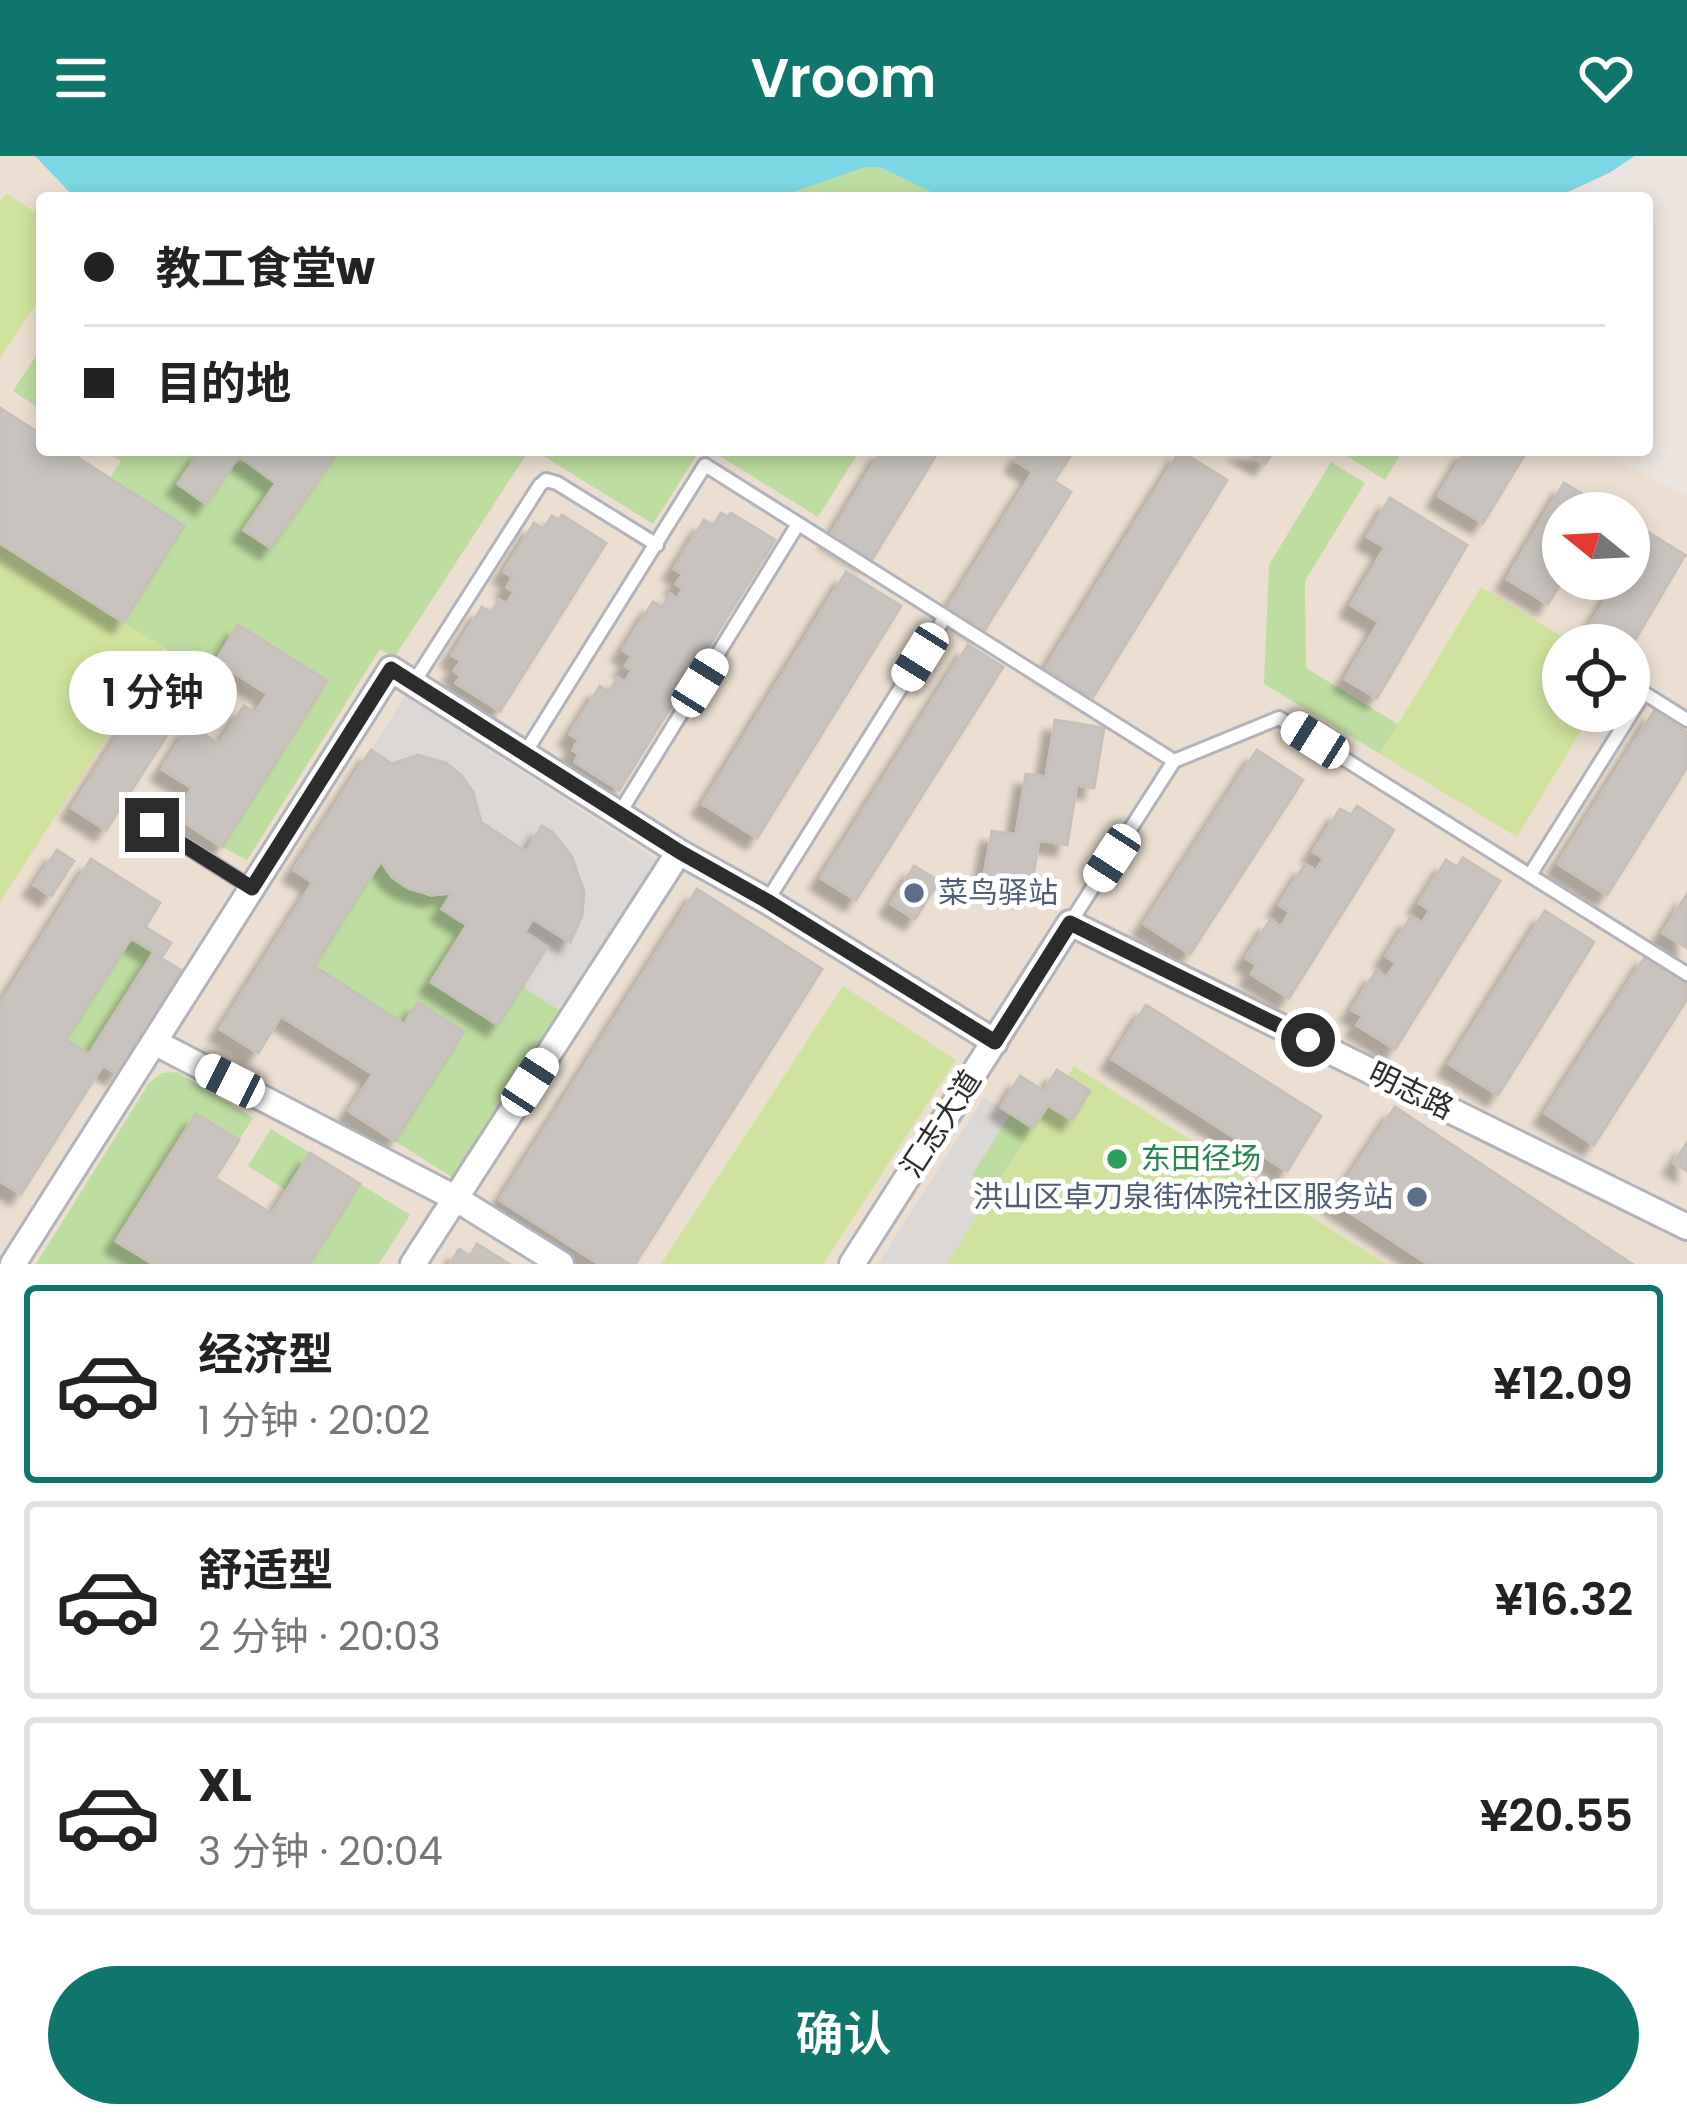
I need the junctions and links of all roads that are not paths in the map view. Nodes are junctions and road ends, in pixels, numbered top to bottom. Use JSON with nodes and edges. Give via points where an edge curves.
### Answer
{"nodes":[{"id":1,"x":798,"y":524,"type":"junction"},
{"id":2,"x":656,"y":545,"type":"junction"},
{"id":3,"x":945,"y":616,"type":"junction"},
{"id":4,"x":413,"y":683,"type":"junction"},
{"id":5,"x":1687,"y":720,"type":"edge"},
{"id":6,"x":524,"y":754,"type":"junction"},
{"id":7,"x":1174,"y":761,"type":"junction"},
{"id":8,"x":619,"y":814,"type":"junction"},
{"id":9,"x":152,"y":825,"type":"dead end"},
{"id":10,"x":680,"y":852,"type":"junction"},
{"id":11,"x":1530,"y":875,"type":"junction"},
{"id":12,"x":252,"y":888,"type":"junction"},
{"id":13,"x":767,"y":901,"type":"junction"},
{"id":14,"x":1070,"y":923,"type":"junction"},
{"id":15,"x":1687,"y":974,"type":"edge"},
{"id":16,"x":154,"y":1042,"type":"junction"},
{"id":17,"x":995,"y":1042,"type":"junction"},
{"id":18,"x":455,"y":1198,"type":"junction"},
{"id":19,"x":1687,"y":1226,"type":"edge"},
{"id":20,"x":14,"y":1264,"type":"edge"},
{"id":21,"x":413,"y":1264,"type":"edge"},
{"id":22,"x":561,"y":1264,"type":"edge"},
{"id":23,"x":851,"y":1264,"type":"edge"}],
"edges":[{"from":1,"to":2,"type":"lane","via":[[704,465]]},
{"from":1,"to":3,"type":"lane"},
{"from":1,"to":8,"type":"lane"},
{"from":2,"to":4,"type":"lane","via":[[546,481]]},
{"from":2,"to":6,"type":"lane"},
{"from":3,"to":7,"type":"lane"},
{"from":3,"to":13,"type":"lane"},
{"from":4,"to":6,"type":"street"},
{"from":4,"to":12,"type":"street","via":[[391,669]]},
{"from":5,"to":11,"type":"lane","via":[[1644,693]]},
{"from":6,"to":8,"type":"street"},
{"from":7,"to":11,"type":"lane","via":[[1279,718]]},
{"from":7,"to":14,"type":"lane"},
{"from":8,"to":10,"type":"street"},
{"from":9,"to":12,"type":"lane"},
{"from":10,"to":13,"type":"street"},
{"from":10,"to":18,"type":"street"},
{"from":11,"to":15,"type":"lane"},
{"from":12,"to":16,"type":"street"},
{"from":13,"to":17,"type":"street"},
{"from":14,"to":17,"type":"street","name":"汇志大道"},
{"from":14,"to":19,"type":"street","name":"明志路"},
{"from":16,"to":18,"type":"street"},
{"from":16,"to":20,"type":"street"},
{"from":17,"to":23,"type":"street","name":"汇志大道"},
{"from":18,"to":21,"type":"street"},
{"from":18,"to":22,"type":"street"}]}
